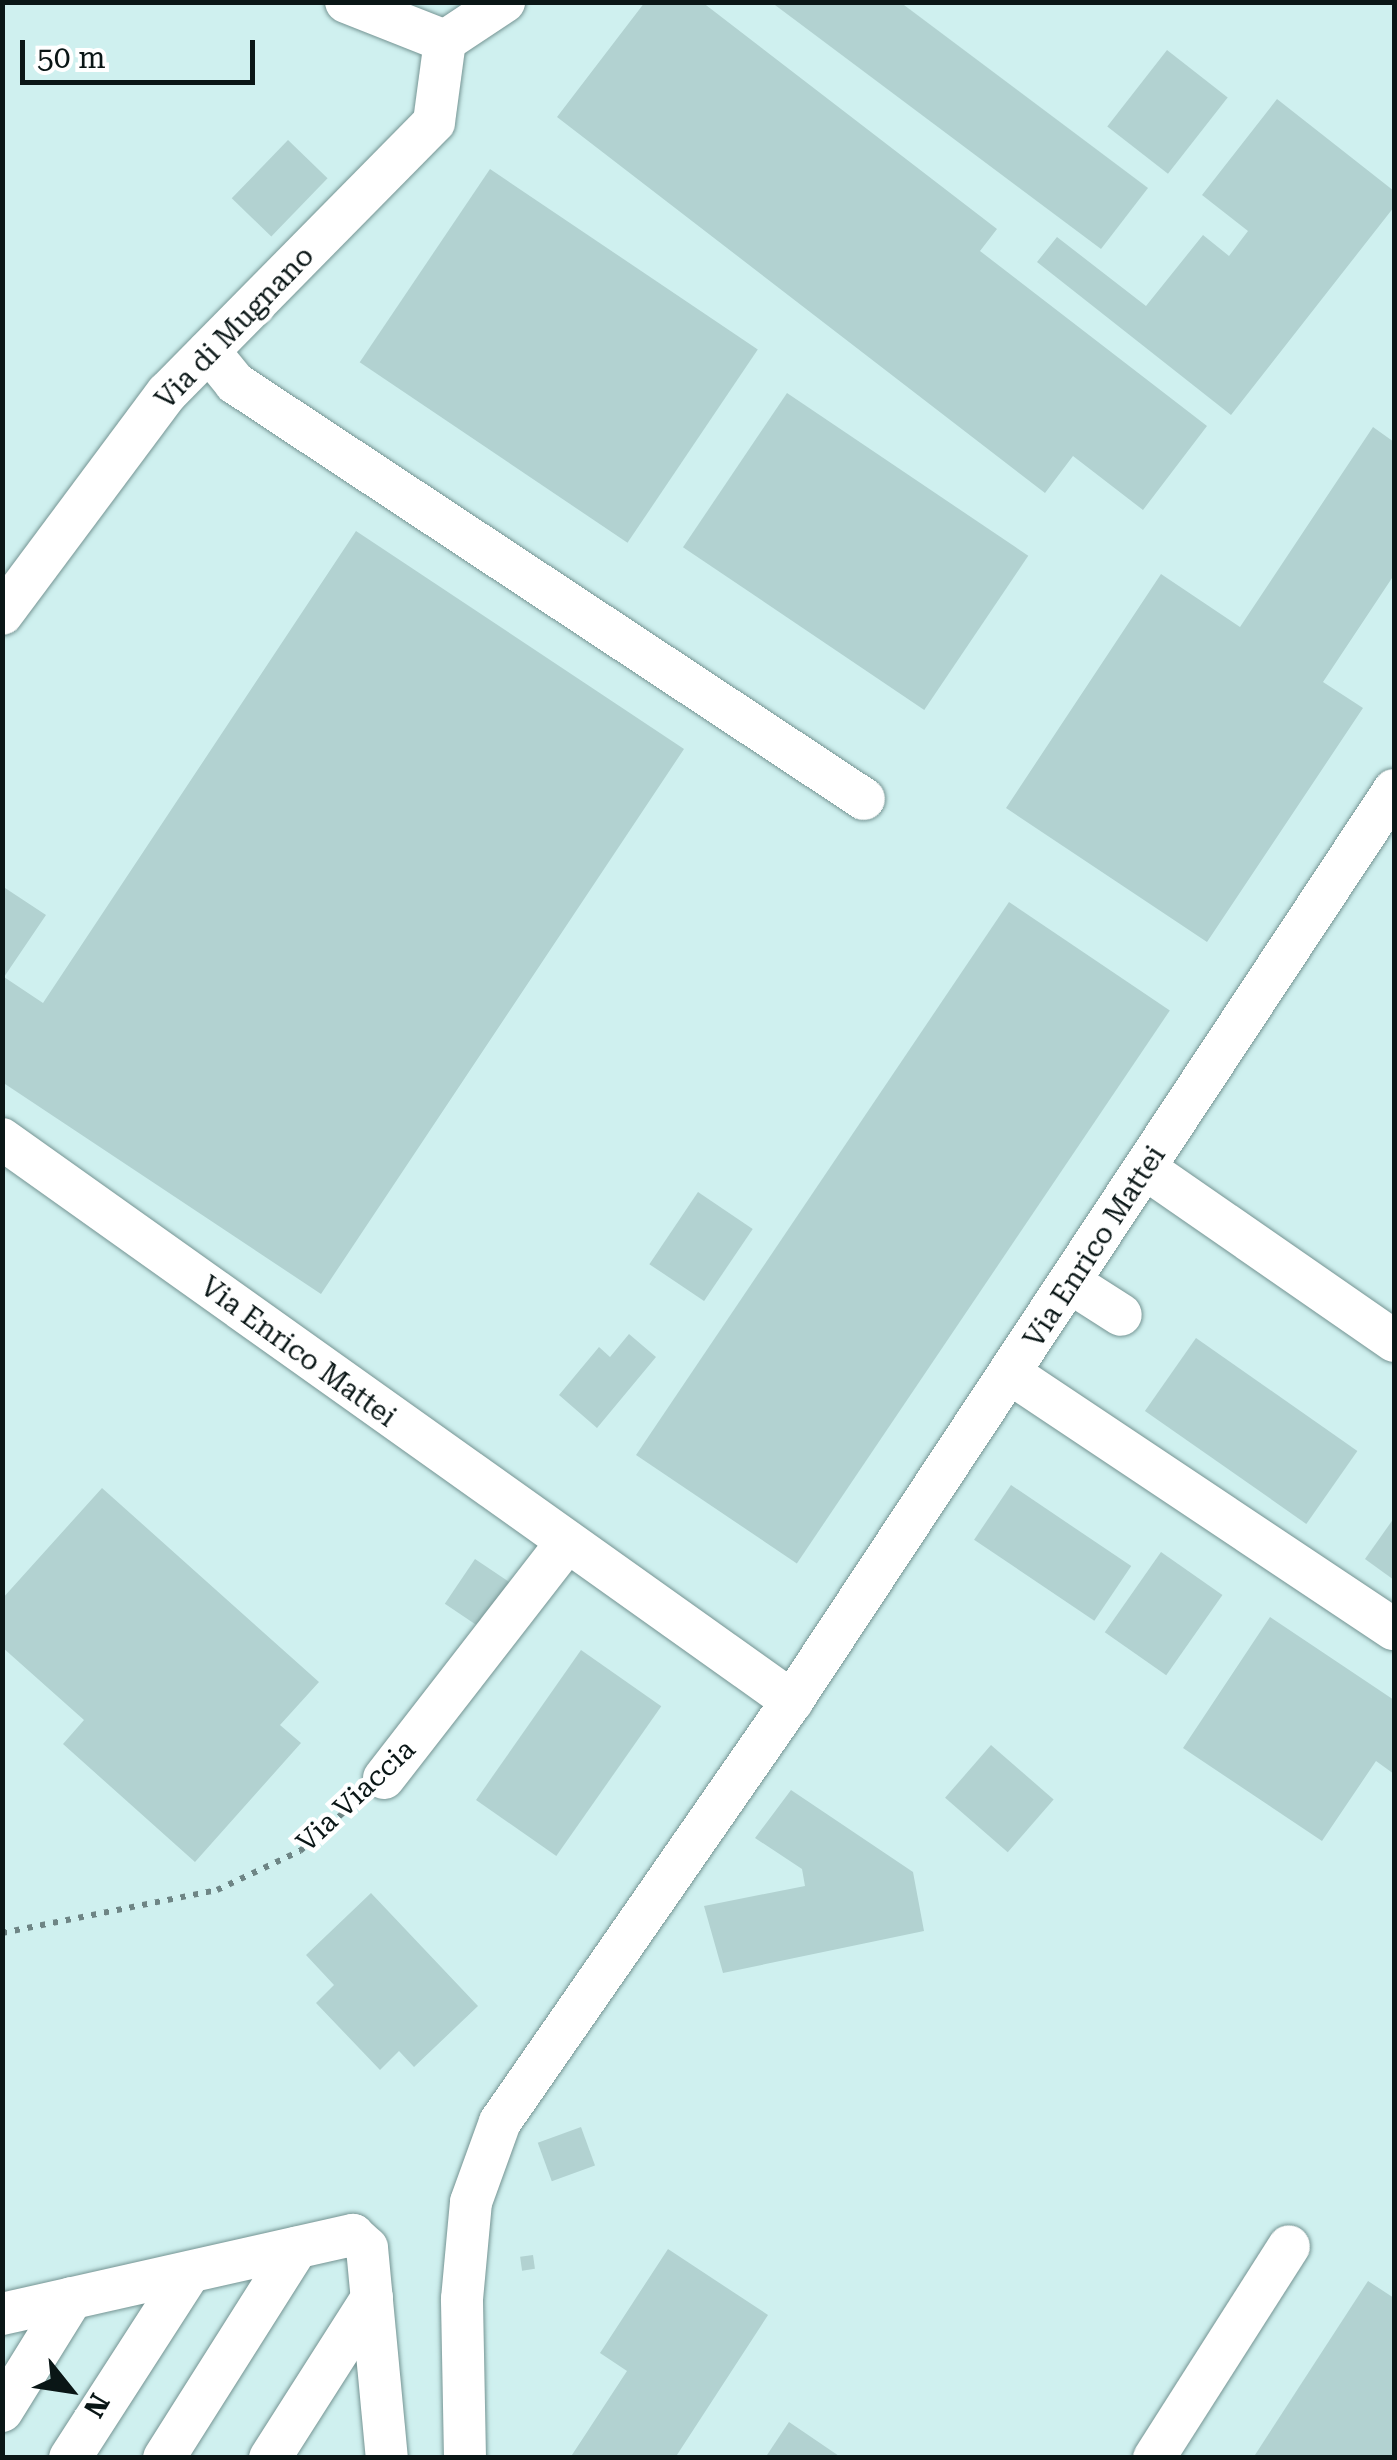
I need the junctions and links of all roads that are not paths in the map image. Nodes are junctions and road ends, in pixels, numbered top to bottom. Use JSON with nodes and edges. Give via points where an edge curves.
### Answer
{"nodes":[{"id":1,"x":346,"y":2,"type":"edge"},
{"id":2,"x":504,"y":2,"type":"edge"},
{"id":3,"x":445,"y":41,"type":"junction"},
{"id":4,"x":209,"y":352,"type":"junction"},
{"id":5,"x":2,"y":614,"type":"edge"},
{"id":6,"x":1394,"y":790,"type":"edge"},
{"id":7,"x":864,"y":798,"type":"dead end"},
{"id":8,"x":2,"y":1139,"type":"edge"},
{"id":9,"x":1146,"y":1169,"type":"junction"},
{"id":10,"x":1071,"y":1283,"type":"junction"},
{"id":11,"x":1121,"y":1316,"type":"dead end"},
{"id":12,"x":1394,"y":1341,"type":"edge"},
{"id":13,"x":1010,"y":1374,"type":"junction"},
{"id":14,"x":566,"y":1544,"type":"junction"},
{"id":15,"x":1394,"y":1629,"type":"edge"},
{"id":16,"x":792,"y":1701,"type":"junction"},
{"id":17,"x":384,"y":1778,"type":"road end"},
{"id":18,"x":1290,"y":2246,"type":"dead end"},
{"id":19,"x":297,"y":2248,"type":"junction"},
{"id":20,"x":190,"y":2272,"type":"junction"},
{"id":21,"x":72,"y":2298,"type":"junction"},
{"id":22,"x":372,"y":2298,"type":"junction"},
{"id":23,"x":2,"y":2314,"type":"edge"},
{"id":24,"x":2,"y":2411,"type":"edge"},
{"id":25,"x":379,"y":2448,"type":"edge"},
{"id":26,"x":70,"y":2458,"type":"edge"},
{"id":27,"x":164,"y":2458,"type":"edge"},
{"id":28,"x":270,"y":2458,"type":"edge"},
{"id":29,"x":465,"y":2458,"type":"edge"},
{"id":30,"x":1154,"y":2458,"type":"edge"}],
"edges":[{"from":1,"to":3,"type":"street"},
{"from":2,"to":3,"type":"street"},
{"from":3,"to":4,"type":"street","name":"Via di Mugnano","via":[[434,122]]},
{"from":4,"to":5,"type":"street","name":"Via di Mugnano"},
{"from":4,"to":7,"type":"street","via":[[236,382]]},
{"from":6,"to":9,"type":"street","name":"Via Enrico Mattei"},
{"from":8,"to":14,"type":"street","name":"Via Enrico Mattei"},
{"from":9,"to":10,"type":"street","name":"Via Enrico Mattei"},
{"from":9,"to":12,"type":"street"},
{"from":10,"to":11,"type":"street"},
{"from":10,"to":13,"type":"street","name":"Via Enrico Mattei"},
{"from":13,"to":15,"type":"street"},
{"from":13,"to":16,"type":"street","name":"Via Enrico Mattei"},
{"from":14,"to":16,"type":"street","name":"Via Enrico Mattei"},
{"from":14,"to":17,"type":"street","name":"Via Viaccia"},
{"from":16,"to":29,"type":"street","name":"Via Enrico Mattei","via":[[482,2161],[462,2299]]},
{"from":18,"to":30,"type":"street"},
{"from":19,"to":20,"type":"street"},
{"from":19,"to":22,"type":"street","via":[[364,2240]]},
{"from":19,"to":27,"type":"street"},
{"from":20,"to":21,"type":"street"},
{"from":20,"to":26,"type":"street"},
{"from":21,"to":23,"type":"street"},
{"from":21,"to":24,"type":"street"},
{"from":22,"to":25,"type":"street"},
{"from":22,"to":28,"type":"street"}]}
